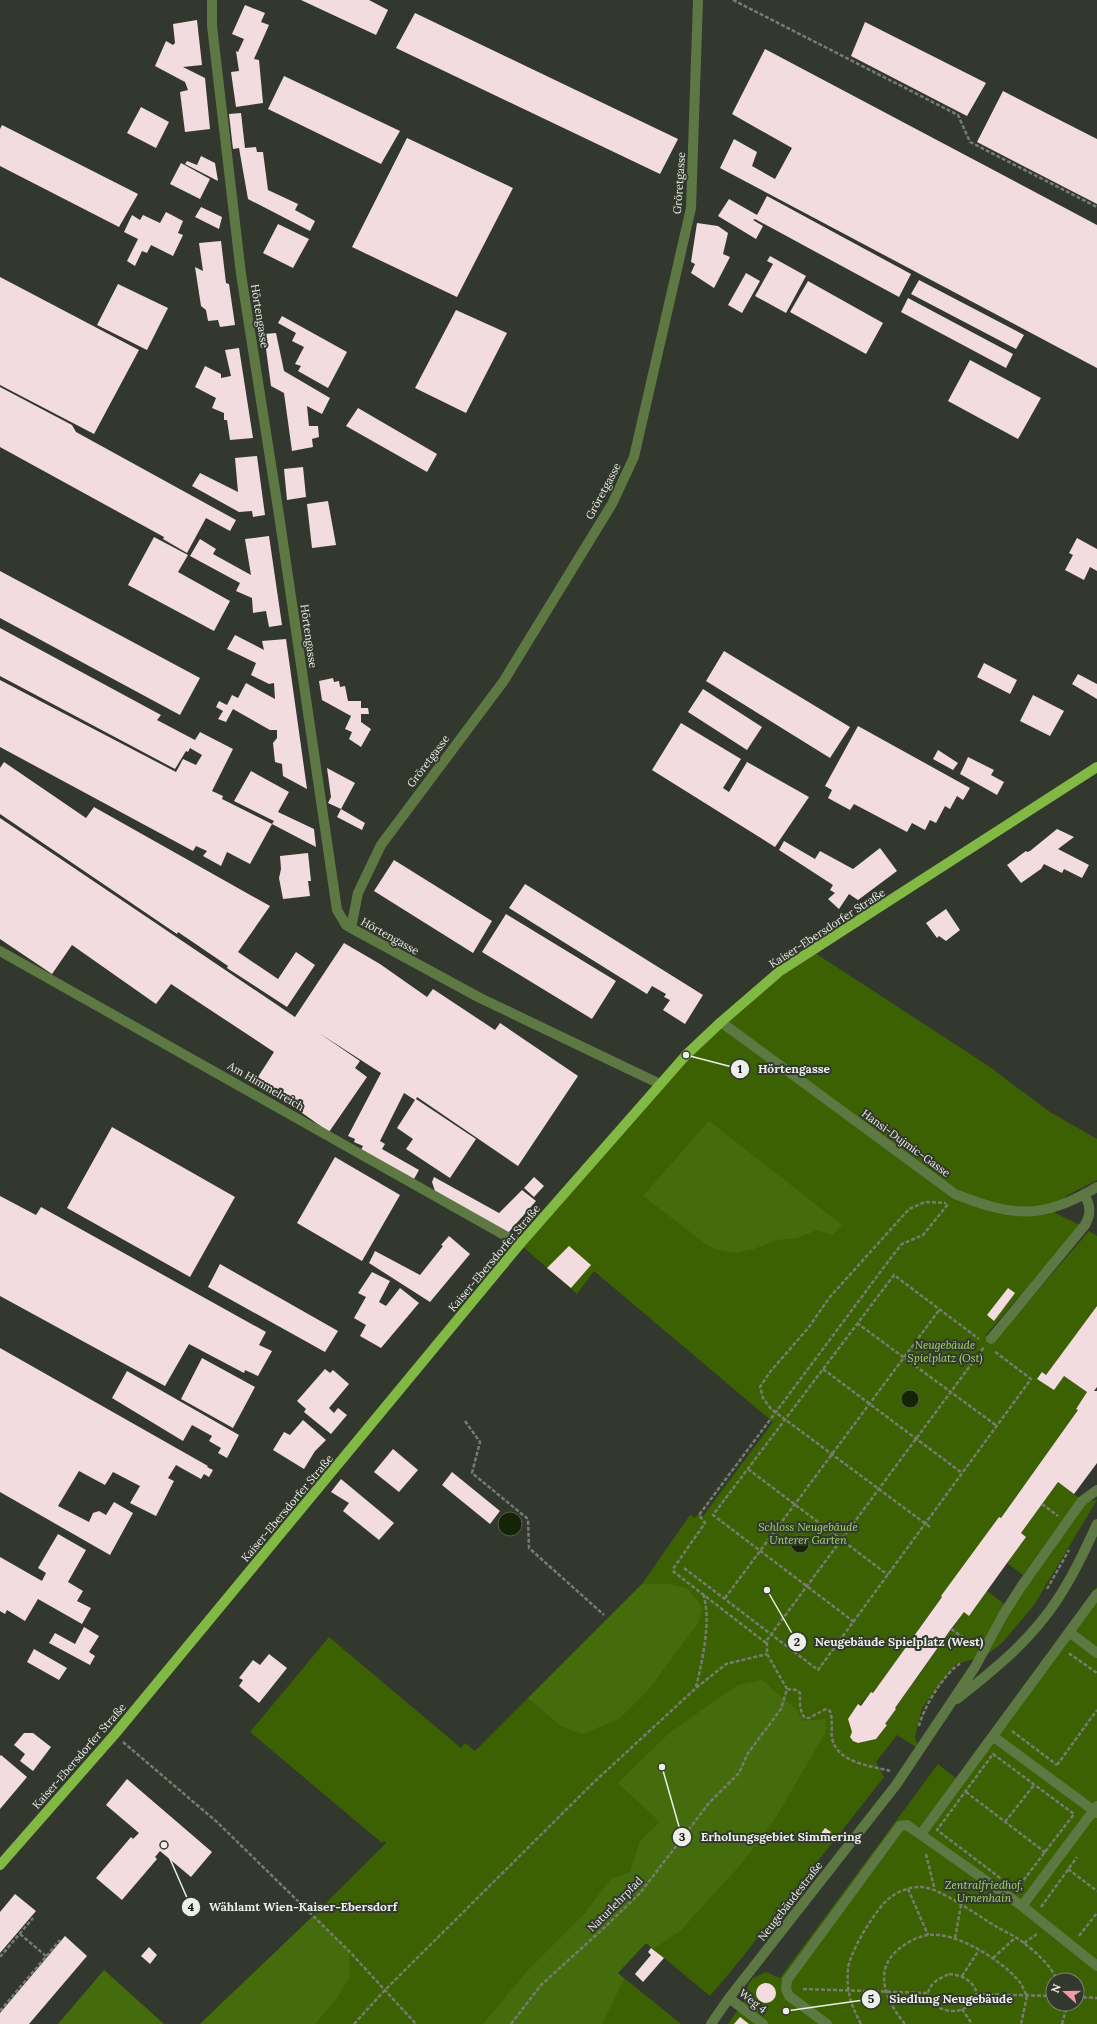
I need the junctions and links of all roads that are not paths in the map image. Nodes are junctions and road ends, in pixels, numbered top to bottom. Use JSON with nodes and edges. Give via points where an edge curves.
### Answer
{"nodes":[{"id":1,"x":212,"y":0,"type":"edge"},
{"id":2,"x":698,"y":0,"type":"edge"},
{"id":3,"x":1097,"y":767,"type":"edge"},
{"id":4,"x":351,"y":928,"type":"junction"},
{"id":5,"x":0,"y":951,"type":"edge"},
{"id":6,"x":721,"y":1022,"type":"junction"},
{"id":7,"x":660,"y":1084,"type":"junction"},
{"id":8,"x":1097,"y":1186,"type":"edge"},
{"id":9,"x":1084,"y":1194,"type":"junction"},
{"id":10,"x":520,"y":1244,"type":"junction"},
{"id":11,"x":988,"y":1341,"type":"road end"},
{"id":12,"x":1097,"y":1490,"type":"edge"},
{"id":13,"x":1097,"y":1524,"type":"edge"},
{"id":14,"x":1097,"y":1594,"type":"edge"},
{"id":15,"x":1069,"y":1632,"type":"junction"},
{"id":16,"x":1097,"y":1653,"type":"edge"},
{"id":17,"x":951,"y":1704,"type":"junction"},
{"id":18,"x":994,"y":1737,"type":"junction"},
{"id":19,"x":1096,"y":1810,"type":"edge"},
{"id":20,"x":921,"y":1834,"type":"junction"},
{"id":21,"x":0,"y":1865,"type":"edge"},
{"id":22,"x":1022,"y":1906,"type":"junction"},
{"id":23,"x":1097,"y":1966,"type":"edge"},
{"id":24,"x":729,"y":1998,"type":"junction"},
{"id":25,"x":711,"y":2024,"type":"edge"},
{"id":26,"x":763,"y":2024,"type":"edge"},
{"id":27,"x":827,"y":2024,"type":"edge"}],
"edges":[{"from":1,"to":4,"type":"street","name":"Hörtengasse","via":[[212,33],[241,274],[337,910],[346,925]]},
{"from":2,"to":4,"type":"street","name":"Gröretgasse","via":[[691,208],[634,457],[612,504],[503,682],[381,845],[358,893]]},
{"from":3,"to":6,"type":"main road","name":"Kaiser-Ebersdorfer Straße","via":[[780,971]]},
{"from":4,"to":7,"type":"street","name":"Hörtengasse","via":[[480,998]]},
{"from":5,"to":10,"type":"street","name":"Am Himmelreich"},
{"from":6,"to":7,"type":"main road","name":"Kaiser-Ebersdorfer Straße"},
{"from":6,"to":9,"type":"street","name":"Hansi-Dujmic-Gasse","via":[[955,1194],[995,1208],[1031,1212],[1069,1202]]},
{"from":7,"to":10,"type":"main road","name":"Kaiser-Ebersdorfer Straße"},
{"from":8,"to":9,"type":"street","name":"Hansi-Dujmic-Gasse"},
{"from":9,"to":11,"type":"street","via":[[1090,1207],[1085,1225]]},
{"from":10,"to":21,"type":"main road","name":"Kaiser-Ebersdorfer Straße","via":[[115,1734]]},
{"from":12,"to":17,"type":"street","name":"Neugebäudestraße","via":[[1082,1502],[1021,1587]]},
{"from":13,"to":17,"type":"street","via":[[1070,1578],[1041,1622],[1000,1665]]},
{"from":14,"to":15,"type":"street"},
{"from":15,"to":16,"type":"street"},
{"from":15,"to":18,"type":"street"},
{"from":17,"to":24,"type":"street","name":"Neugebäudestraße","via":[[903,1774]]},
{"from":18,"to":19,"type":"street"},
{"from":18,"to":20,"type":"street"},
{"from":19,"to":22,"type":"street"},
{"from":20,"to":22,"type":"street"},
{"from":20,"to":27,"type":"street","via":[[907,1825],[900,1826],[787,1980],[786,1989],[789,1996]]},
{"from":22,"to":23,"type":"street"},
{"from":24,"to":25,"type":"street","name":"Neugebäudestraße"},
{"from":24,"to":26,"type":"street","name":"Weg 4"}]}
